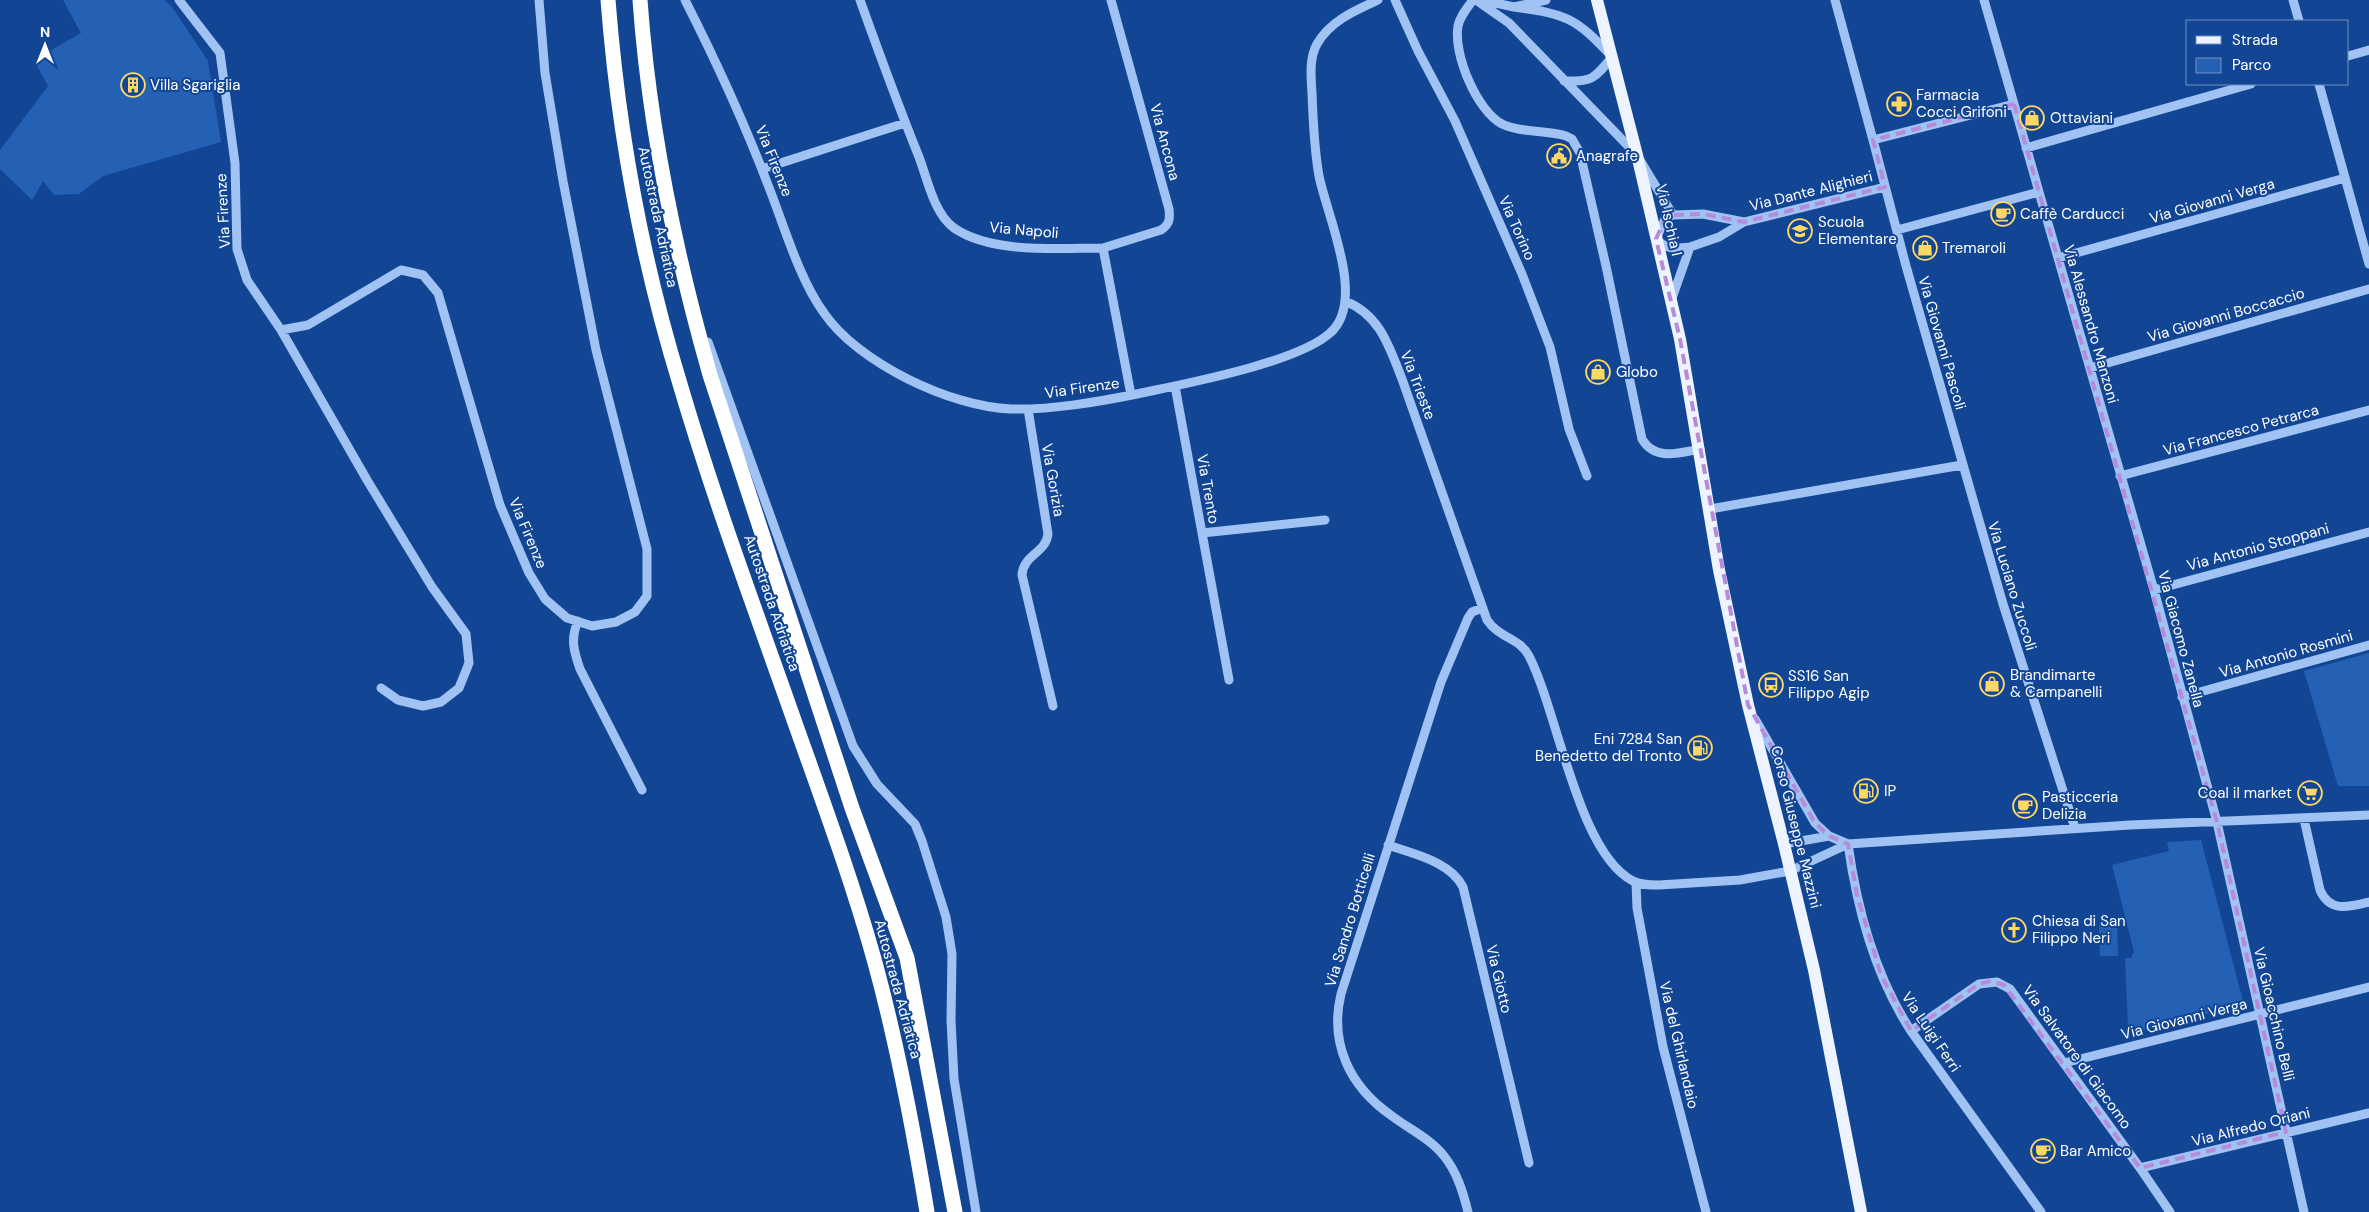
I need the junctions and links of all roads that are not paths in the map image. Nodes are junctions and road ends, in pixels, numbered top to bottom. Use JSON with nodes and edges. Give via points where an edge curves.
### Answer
{"nodes":[{"id":1,"x":179,"y":0,"type":"edge"},
{"id":2,"x":539,"y":0,"type":"edge"},
{"id":3,"x":608,"y":0,"type":"edge"},
{"id":4,"x":640,"y":0,"type":"edge"},
{"id":5,"x":685,"y":0,"type":"edge"},
{"id":6,"x":860,"y":0,"type":"edge"},
{"id":7,"x":1111,"y":0,"type":"edge"},
{"id":8,"x":1378,"y":0,"type":"edge"},
{"id":9,"x":1395,"y":0,"type":"edge"},
{"id":10,"x":1475,"y":0,"type":"edge"},
{"id":11,"x":1482,"y":0,"type":"edge"},
{"id":12,"x":1546,"y":0,"type":"edge"},
{"id":13,"x":1597,"y":0,"type":"edge"},
{"id":14,"x":1835,"y":0,"type":"edge"},
{"id":15,"x":1984,"y":0,"type":"edge"},
{"id":16,"x":2293,"y":0,"type":"edge"},
{"id":17,"x":1514,"y":7,"type":"junction"},
{"id":18,"x":2299,"y":20,"type":"edge"},
{"id":19,"x":2369,"y":50,"type":"edge"},
{"id":20,"x":2349,"y":56,"type":"edge"},
{"id":21,"x":1612,"y":57,"type":"junction"},
{"id":22,"x":1564,"y":80,"type":"junction"},
{"id":23,"x":2248,"y":85,"type":"edge"},
{"id":24,"x":2319,"y":85,"type":"edge"},
{"id":25,"x":2014,"y":104,"type":"junction"},
{"id":26,"x":905,"y":123,"type":"junction"},
{"id":27,"x":1873,"y":140,"type":"junction"},
{"id":28,"x":2026,"y":148,"type":"junction"},
{"id":29,"x":1637,"y":155,"type":"junction"},
{"id":30,"x":762,"y":169,"type":"junction"},
{"id":31,"x":2346,"y":178,"type":"junction"},
{"id":32,"x":1885,"y":188,"type":"junction"},
{"id":33,"x":2039,"y":192,"type":"junction"},
{"id":34,"x":1672,"y":215,"type":"junction"},
{"id":35,"x":1744,"y":222,"type":"junction"},
{"id":36,"x":1896,"y":230,"type":"junction"},
{"id":37,"x":1656,"y":239,"type":"junction"},
{"id":38,"x":1690,"y":247,"type":"junction"},
{"id":39,"x":1103,"y":248,"type":"junction"},
{"id":40,"x":2058,"y":258,"type":"junction"},
{"id":41,"x":2369,"y":264,"type":"edge"},
{"id":42,"x":687,"y":284,"type":"junction"},
{"id":43,"x":2369,"y":289,"type":"edge"},
{"id":44,"x":1345,"y":301,"type":"junction"},
{"id":45,"x":1671,"y":301,"type":"junction"},
{"id":46,"x":281,"y":330,"type":"junction"},
{"id":47,"x":2090,"y":368,"type":"junction"},
{"id":48,"x":1175,"y":386,"type":"junction"},
{"id":49,"x":1131,"y":395,"type":"junction"},
{"id":50,"x":1028,"y":409,"type":"junction"},
{"id":51,"x":2369,"y":410,"type":"edge"},
{"id":52,"x":1700,"y":450,"type":"junction"},
{"id":53,"x":2117,"y":463,"type":"joint"},
{"id":54,"x":1962,"y":465,"type":"junction"},
{"id":55,"x":1587,"y":476,"type":"dead end"},
{"id":56,"x":2120,"y":476,"type":"junction"},
{"id":57,"x":1710,"y":509,"type":"junction"},
{"id":58,"x":1326,"y":520,"type":"dead end"},
{"id":59,"x":2369,"y":532,"type":"edge"},
{"id":60,"x":1202,"y":533,"type":"junction"},
{"id":61,"x":2154,"y":590,"type":"junction"},
{"id":62,"x":1482,"y":608,"type":"junction"},
{"id":63,"x":578,"y":621,"type":"junction"},
{"id":64,"x":2369,"y":645,"type":"edge"},
{"id":65,"x":1229,"y":680,"type":"dead end"},
{"id":66,"x":381,"y":688,"type":"dead end"},
{"id":67,"x":2182,"y":697,"type":"junction"},
{"id":68,"x":1748,"y":704,"type":"junction"},
{"id":69,"x":1053,"y":706,"type":"dead end"},
{"id":70,"x":642,"y":790,"type":"dead end"},
{"id":71,"x":2369,"y":815,"type":"edge"},
{"id":72,"x":2304,"y":819,"type":"junction"},
{"id":73,"x":2217,"y":822,"type":"junction"},
{"id":74,"x":2075,"y":828,"type":"junction"},
{"id":75,"x":1829,"y":836,"type":"junction"},
{"id":76,"x":1784,"y":844,"type":"junction"},
{"id":77,"x":1848,"y":844,"type":"junction"},
{"id":78,"x":1388,"y":845,"type":"junction"},
{"id":79,"x":1790,"y":871,"type":"junction"},
{"id":80,"x":1636,"y":883,"type":"junction"},
{"id":81,"x":2369,"y":902,"type":"edge"},
{"id":82,"x":2369,"y":988,"type":"edge"},
{"id":83,"x":2259,"y":1015,"type":"junction"},
{"id":84,"x":1911,"y":1031,"type":"junction"},
{"id":85,"x":2064,"y":1063,"type":"junction"},
{"id":86,"x":2369,"y":1113,"type":"edge"},
{"id":87,"x":2286,"y":1132,"type":"junction"},
{"id":88,"x":1529,"y":1163,"type":"dead end"},
{"id":89,"x":2140,"y":1168,"type":"junction"},
{"id":90,"x":927,"y":1212,"type":"edge"},
{"id":91,"x":955,"y":1212,"type":"edge"},
{"id":92,"x":976,"y":1212,"type":"edge"},
{"id":93,"x":1468,"y":1212,"type":"edge"},
{"id":94,"x":1706,"y":1212,"type":"edge"},
{"id":95,"x":1860,"y":1212,"type":"edge"},
{"id":96,"x":2042,"y":1212,"type":"edge"},
{"id":97,"x":2170,"y":1212,"type":"edge"},
{"id":98,"x":2304,"y":1212,"type":"edge"}],
"edges":[{"from":1,"to":46,"type":"street","name":"Via Firenze","via":[[220,53],[234,163],[237,249],[247,280]]},
{"from":2,"to":63,"type":"street","name":"Via Firenze","via":[[545,73],[596,350],[647,549],[647,596],[634,612],[616,622],[592,626]]},
{"from":3,"to":90,"type":"highway","name":"Autostrada Adriatica","via":[[614,74],[628,162],[672,356],[733,546],[827,811],[874,957],[904,1080]]},
{"from":4,"to":42,"type":"highway","name":"Autostrada Adriatica","via":[[646,72],[660,162]]},
{"from":5,"to":30,"type":"street","name":"Via Firenze","via":[[734,100]]},
{"from":6,"to":26,"type":"street","name":"Via Napoli"},
{"from":7,"to":39,"type":"street","name":"Via Ancona","via":[[1170,219],[1161,230]]},
{"from":8,"to":44,"type":"street","name":"Via Firenze","via":[[1348,15],[1326,32],[1317,44],[1312,65],[1315,150],[1344,270]]},
{"from":9,"to":55,"type":"street","name":"Via Torino","via":[[1414,44],[1455,121],[1522,274],[1550,347],[1569,430]]},
{"from":10,"to":22,"type":"street","via":[[1509,23]]},
{"from":10,"to":52,"type":"street","via":[[1462,15],[1457,35],[1461,56],[1480,102],[1501,123],[1566,136],[1572,139],[1580,153],[1642,439],[1650,450],[1657,453]]},
{"from":11,"to":17,"type":"street"},
{"from":12,"to":17,"type":"street"},
{"from":13,"to":21,"type":"main road","name":"Via Ischia I"},
{"from":14,"to":27,"type":"street"},
{"from":15,"to":25,"type":"street"},
{"from":16,"to":18,"type":"street"},
{"from":17,"to":21,"type":"street","via":[[1547,12],[1578,23]]},
{"from":19,"to":20,"type":"street"},
{"from":21,"to":22,"type":"street","via":[[1597,76],[1579,81]]},
{"from":21,"to":29,"type":"main road","name":"Via Ischia I"},
{"from":22,"to":29,"type":"street"},
{"from":23,"to":28,"type":"street"},
{"from":24,"to":31,"type":"street"},
{"from":25,"to":27,"type":"street"},
{"from":25,"to":28,"type":"street","name":"Via Alessandro Manzoni"},
{"from":26,"to":30,"type":"street"},
{"from":26,"to":39,"type":"street","name":"Via Napoli","via":[[937,204],[954,228],[996,244]]},
{"from":27,"to":32,"type":"street","name":"Via Giovanni Pascoli"},
{"from":28,"to":33,"type":"street","name":"Via Alessandro Manzoni"},
{"from":29,"to":34,"type":"street"},
{"from":29,"to":37,"type":"main road","name":"Via Ischia I"},
{"from":30,"to":50,"type":"street","name":"Via Firenze","via":[[810,289],[823,313],[841,334],[882,364],[928,388],[991,407]]},
{"from":31,"to":40,"type":"street","name":"Via Giovanni Verga"},
{"from":31,"to":41,"type":"street"},
{"from":32,"to":35,"type":"street","name":"Via Dante Alighieri"},
{"from":32,"to":36,"type":"street","name":"Via Giovanni Pascoli"},
{"from":33,"to":36,"type":"street"},
{"from":33,"to":40,"type":"street","name":"Via Alessandro Manzoni"},
{"from":34,"to":35,"type":"street","name":"Via Dante Alighieri","via":[[1703,214]]},
{"from":34,"to":37,"type":"street","via":[[1665,219]]},
{"from":35,"to":38,"type":"street","name":"Via Dante Alighieri","via":[[1719,237]]},
{"from":36,"to":54,"type":"street","name":"Via Giovanni Pascoli"},
{"from":37,"to":38,"type":"street","name":"Via Dante Alighieri","via":[[1664,247]]},
{"from":37,"to":45,"type":"main road","name":"Via Ischia I"},
{"from":38,"to":45,"type":"street"},
{"from":39,"to":49,"type":"street"},
{"from":40,"to":47,"type":"street","name":"Via Alessandro Manzoni"},
{"from":42,"to":91,"type":"highway","name":"Autostrada Adriatica","via":[[717,396],[852,808],[907,958]]},
{"from":42,"to":92,"type":"street","via":[[853,746],[876,784],[915,824],[925,851],[951,941],[954,1079]]},
{"from":43,"to":47,"type":"street","name":"Via Giovanni Boccaccio"},
{"from":44,"to":48,"type":"street","name":"Via Firenze","via":[[1335,328],[1314,344],[1276,359]]},
{"from":44,"to":62,"type":"street","name":"Via Trieste","via":[[1366,311],[1380,330],[1402,379]]},
{"from":45,"to":52,"type":"main road","name":"Via Ischia I"},
{"from":46,"to":63,"type":"street","name":"Via Firenze","via":[[308,325],[401,270],[423,275],[438,293],[500,505],[529,573],[545,599],[567,618]]},
{"from":46,"to":66,"type":"street","via":[[432,587],[466,634],[469,663],[459,688],[441,702],[423,706],[398,700]]},
{"from":47,"to":53,"type":"street","name":"Via Alessandro Manzoni"},
{"from":48,"to":49,"type":"street","name":"Via Firenze"},
{"from":48,"to":60,"type":"street","name":"Via Trento"},
{"from":49,"to":50,"type":"street","name":"Via Firenze"},
{"from":50,"to":69,"type":"street","name":"Via Gorizia","via":[[1048,534],[1046,545],[1023,565],[1022,576]]},
{"from":51,"to":56,"type":"street","name":"Via Francesco Petrarca"},
{"from":52,"to":57,"type":"main road","name":"Corso Giuseppe Mazzini"},
{"from":53,"to":56,"type":"street","name":"Via Giacomo Zanella"},
{"from":54,"to":57,"type":"street"},
{"from":54,"to":74,"type":"street","name":"Via Luciano Zuccoli"},
{"from":56,"to":61,"type":"street","name":"Via Giacomo Zanella"},
{"from":57,"to":68,"type":"main road","name":"Corso Giuseppe Mazzini"},
{"from":58,"to":60,"type":"street","name":"Via Trento"},
{"from":59,"to":61,"type":"street","name":"Via Antonio Stoppani"},
{"from":60,"to":65,"type":"street"},
{"from":61,"to":67,"type":"street","name":"Via Giacomo Zanella"},
{"from":62,"to":78,"type":"street","name":"Via Sandro Botticelli","via":[[1472,612],[1468,618],[1450,660]]},
{"from":62,"to":80,"type":"street","via":[[1498,634],[1516,641],[1527,652],[1590,830],[1609,860]]},
{"from":63,"to":70,"type":"street","via":[[573,639],[580,669]]},
{"from":64,"to":67,"type":"street","name":"Via Antonio Rosmini"},
{"from":67,"to":73,"type":"street","name":"Via Giacomo Zanella"},
{"from":68,"to":75,"type":"street","via":[[1809,814]]},
{"from":68,"to":76,"type":"main road","name":"Corso Giuseppe Mazzini"},
{"from":71,"to":72,"type":"street"},
{"from":72,"to":73,"type":"street"},
{"from":72,"to":81,"type":"street","via":[[2325,900],[2344,908]]},
{"from":73,"to":74,"type":"street"},
{"from":73,"to":83,"type":"street","name":"Via Gioacchino Belli"},
{"from":74,"to":77,"type":"street"},
{"from":75,"to":76,"type":"street"},
{"from":75,"to":77,"type":"street"},
{"from":76,"to":79,"type":"main road","name":"Corso Giuseppe Mazzini"},
{"from":77,"to":79,"type":"street"},
{"from":77,"to":84,"type":"street","name":"Via Luigi Ferri","via":[[1857,895],[1878,968],[1887,992]]},
{"from":78,"to":88,"type":"street","name":"Via Giotto","via":[[1441,865],[1452,873],[1462,888]]},
{"from":78,"to":93,"type":"street","name":"Via Sandro Botticelli","via":[[1341,994],[1337,1015],[1339,1043],[1352,1074],[1375,1102],[1443,1155],[1456,1175]]},
{"from":79,"to":80,"type":"street","via":[[1722,882]]},
{"from":79,"to":95,"type":"main road","name":"Corso Giuseppe Mazzini","via":[[1819,994]]},
{"from":80,"to":94,"type":"street","name":"Via del Ghirlandaio","via":[[1637,908],[1663,1047]]},
{"from":82,"to":83,"type":"street","name":"Via Giovanni Verga"},
{"from":83,"to":85,"type":"street","name":"Via Giovanni Verga"},
{"from":83,"to":87,"type":"street","name":"Via Gioacchino Belli"},
{"from":84,"to":85,"type":"street","name":"Via Salvatore di Giacomo","via":[[1979,984],[1997,982],[2013,993]]},
{"from":84,"to":96,"type":"street","name":"Via Luigi Ferri"},
{"from":85,"to":89,"type":"street","name":"Via Salvatore di Giacomo"},
{"from":86,"to":87,"type":"street","name":"Via Alfredo Oriani"},
{"from":87,"to":89,"type":"street","name":"Via Alfredo Oriani"},
{"from":87,"to":98,"type":"street","name":"Via Gioacchino Belli"},
{"from":89,"to":97,"type":"street","name":"Via Salvatore di Giacomo"}]}
